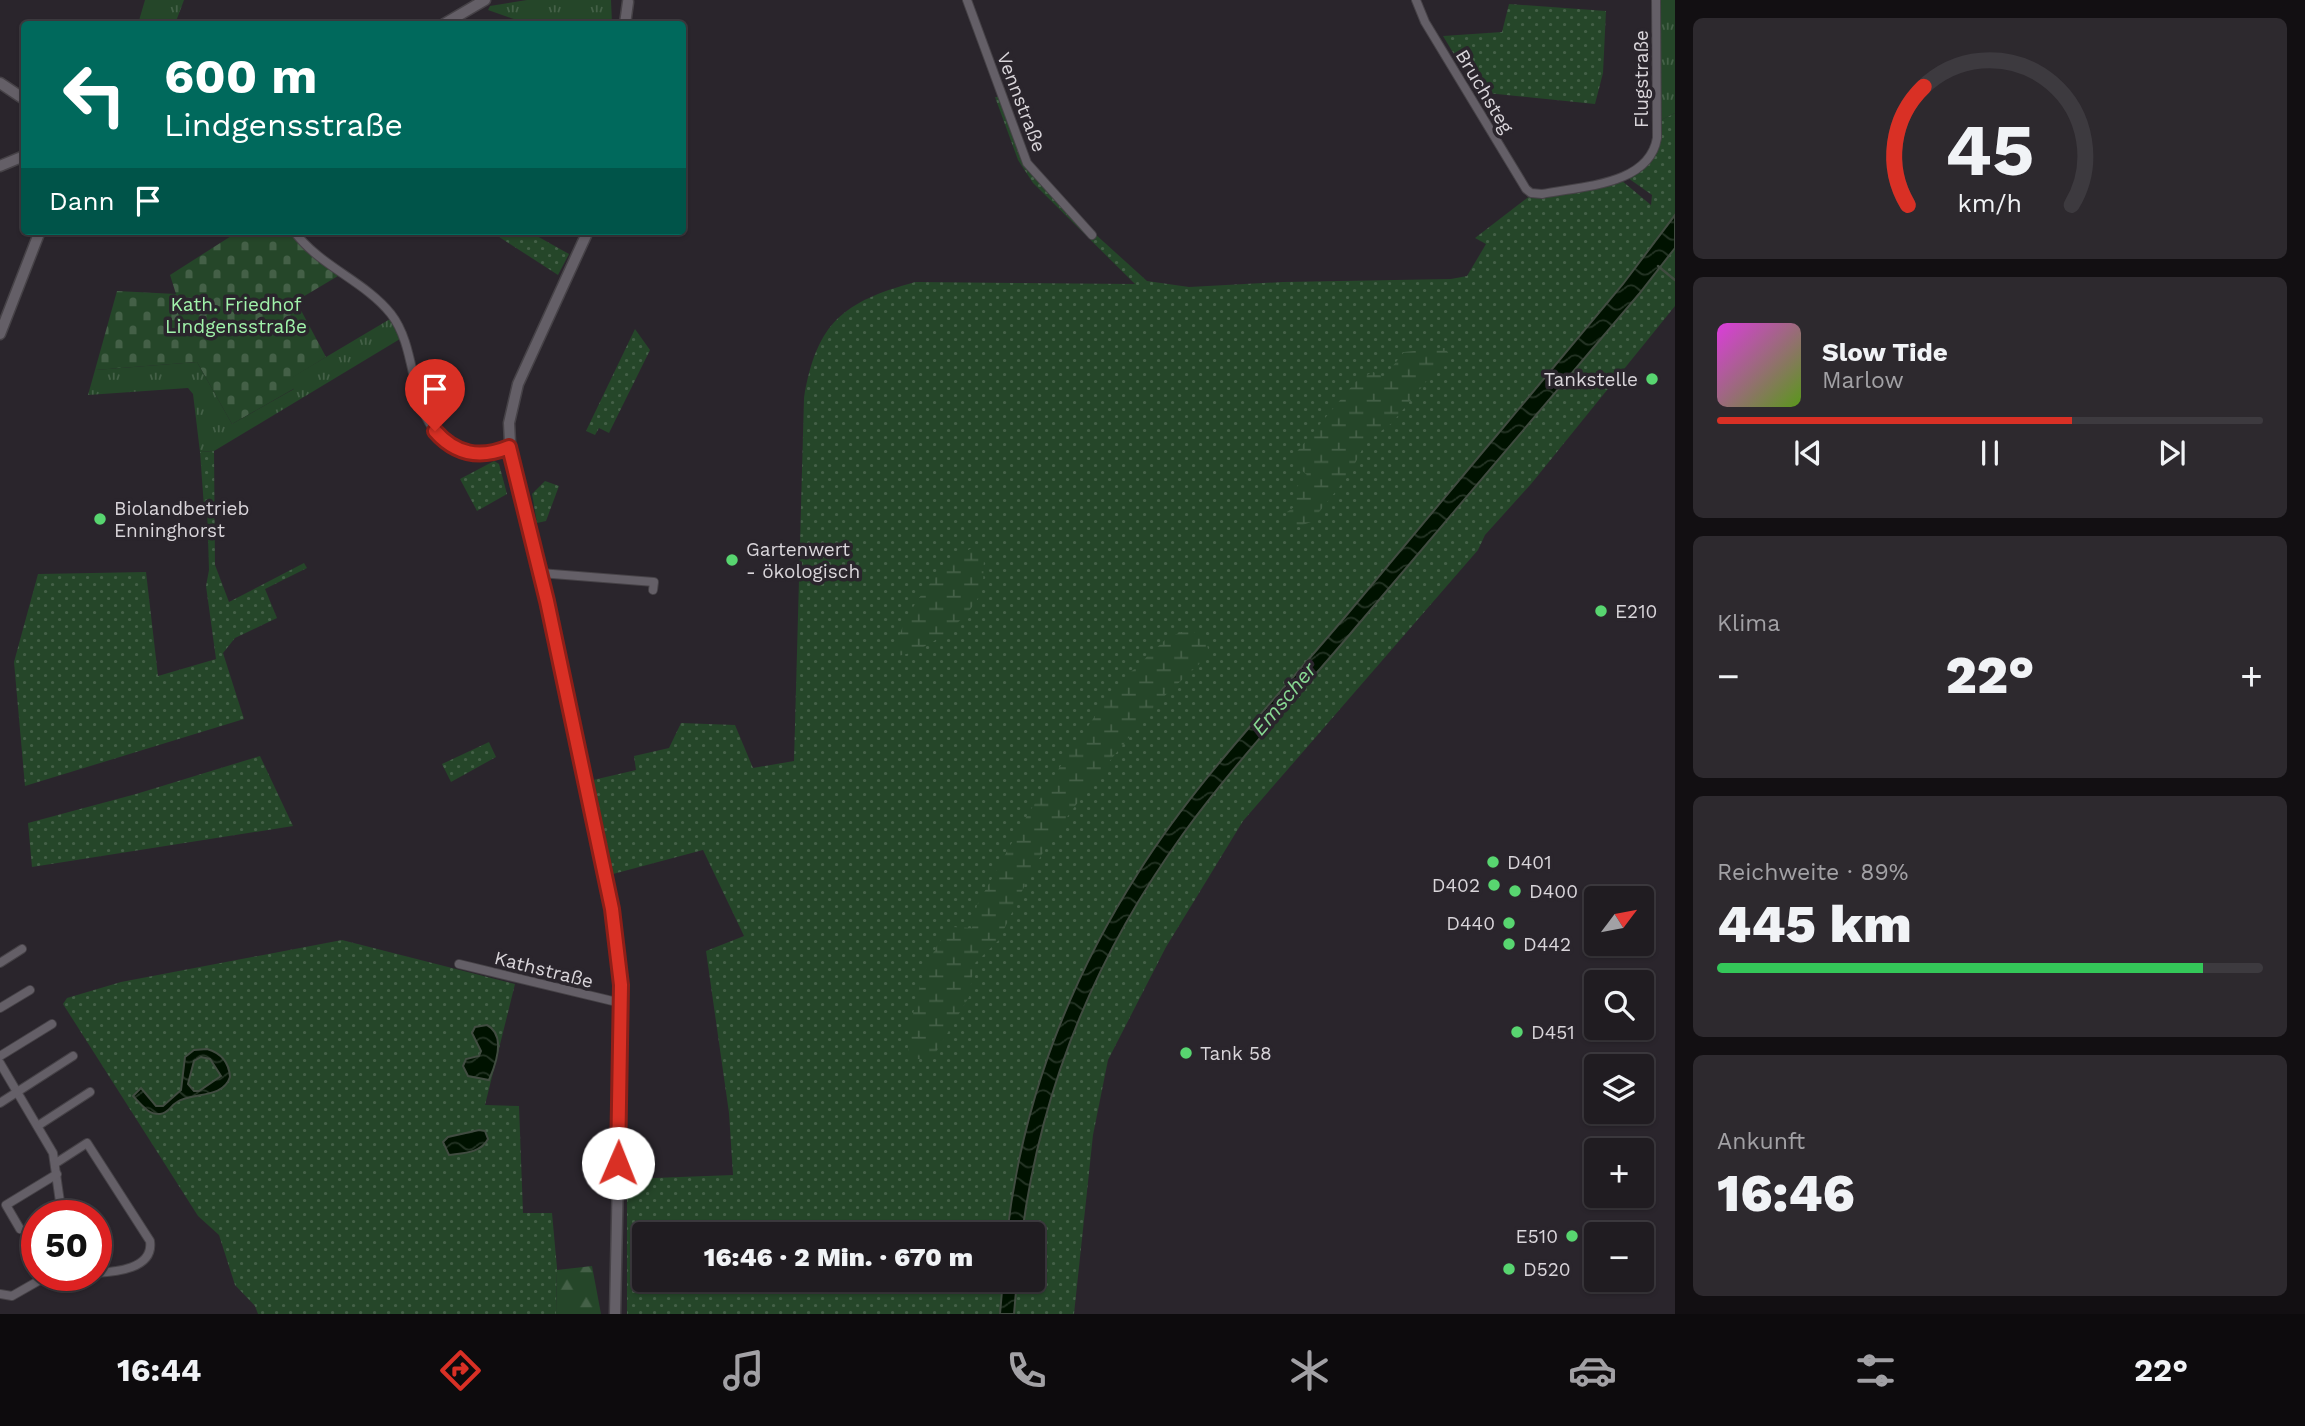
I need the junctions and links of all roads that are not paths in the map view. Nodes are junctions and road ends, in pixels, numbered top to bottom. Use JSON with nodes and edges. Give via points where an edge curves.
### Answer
{"nodes":[{"id":1,"x":485,"y":0,"type":"edge"},
{"id":2,"x":967,"y":0,"type":"edge"},
{"id":3,"x":1416,"y":0,"type":"edge"},
{"id":4,"x":1656,"y":0,"type":"edge"},
{"id":5,"x":629,"y":1,"type":"edge"},
{"id":6,"x":448,"y":21,"type":"edge"},
{"id":7,"x":626,"y":21,"type":"edge"},
{"id":8,"x":0,"y":83,"type":"edge"},
{"id":9,"x":21,"y":97,"type":"edge"},
{"id":10,"x":21,"y":157,"type":"edge"},
{"id":11,"x":21,"y":164,"type":"edge"},
{"id":12,"x":0,"y":167,"type":"edge"},
{"id":13,"x":1534,"y":194,"type":"joint"},
{"id":14,"x":38,"y":235,"type":"edge"},
{"id":15,"x":299,"y":235,"type":"edge"},
{"id":16,"x":586,"y":235,"type":"edge"},
{"id":17,"x":1092,"y":235,"type":"dead end"},
{"id":18,"x":0,"y":334,"type":"edge"},
{"id":19,"x":509,"y":447,"type":"junction"},
{"id":20,"x":540,"y":573,"type":"junction"},
{"id":21,"x":653,"y":590,"type":"dead end"},
{"id":22,"x":22,"y":949,"type":"dead end"},
{"id":23,"x":0,"y":963,"type":"edge"},
{"id":24,"x":460,"y":964,"type":"dead end"},
{"id":25,"x":30,"y":990,"type":"dead end"},
{"id":26,"x":621,"y":1003,"type":"junction"},
{"id":27,"x":0,"y":1008,"type":"edge"},
{"id":28,"x":52,"y":1024,"type":"dead end"},
{"id":29,"x":0,"y":1056,"type":"edge"},
{"id":30,"x":73,"y":1056,"type":"dead end"},
{"id":31,"x":0,"y":1063,"type":"edge"},
{"id":32,"x":18,"y":1091,"type":"junction"},
{"id":33,"x":90,"y":1092,"type":"dead end"},
{"id":34,"x":0,"y":1103,"type":"edge"},
{"id":35,"x":38,"y":1125,"type":"junction"},
{"id":36,"x":56,"y":1163,"type":"junction"},
{"id":37,"x":57,"y":1174,"type":"junction"},
{"id":38,"x":60,"y":1200,"type":"edge"},
{"id":39,"x":20,"y":1229,"type":"dead end"},
{"id":40,"x":112,"y":1272,"type":"edge"},
{"id":41,"x":21,"y":1291,"type":"edge"},
{"id":42,"x":0,"y":1294,"type":"edge"},
{"id":43,"x":615,"y":1314,"type":"edge"}],
"edges":[{"from":1,"to":6,"type":"main road"},
{"from":2,"to":17,"type":"street","name":"Vennstraße","via":[[1027,163]]},
{"from":3,"to":13,"type":"street","name":"Bruchsteg","via":[[1439,46]]},
{"from":4,"to":13,"type":"street","name":"Flugstraße","via":[[1657,138],[1651,155],[1627,176]]},
{"from":5,"to":7,"type":"main road"},
{"from":8,"to":9,"type":"main road"},
{"from":10,"to":12,"type":"main road"},
{"from":11,"to":12,"type":"main road"},
{"from":14,"to":18,"type":"main road"},
{"from":15,"to":19,"type":"street","via":[[392,315],[405,338],[423,410],[440,437],[479,456]]},
{"from":16,"to":19,"type":"main road","via":[[518,384]]},
{"from":19,"to":20,"type":"main road"},
{"from":20,"to":21,"type":"street","via":[[654,582]]},
{"from":20,"to":26,"type":"main road","via":[[612,909]]},
{"from":22,"to":23,"type":"street"},
{"from":24,"to":26,"type":"street","name":"Kathstraße"},
{"from":25,"to":27,"type":"street"},
{"from":26,"to":43,"type":"main road"},
{"from":28,"to":29,"type":"street"},
{"from":30,"to":32,"type":"street"},
{"from":31,"to":32,"type":"street"},
{"from":32,"to":34,"type":"street"},
{"from":32,"to":35,"type":"street"},
{"from":33,"to":35,"type":"street"},
{"from":35,"to":36,"type":"street"},
{"from":36,"to":37,"type":"street"},
{"from":36,"to":40,"type":"street","via":[[88,1143],[150,1241],[149,1253],[137,1265]]},
{"from":37,"to":38,"type":"street"},
{"from":37,"to":39,"type":"street","via":[[6,1205]]},
{"from":41,"to":42,"type":"street","via":[[12,1296]]}]}
